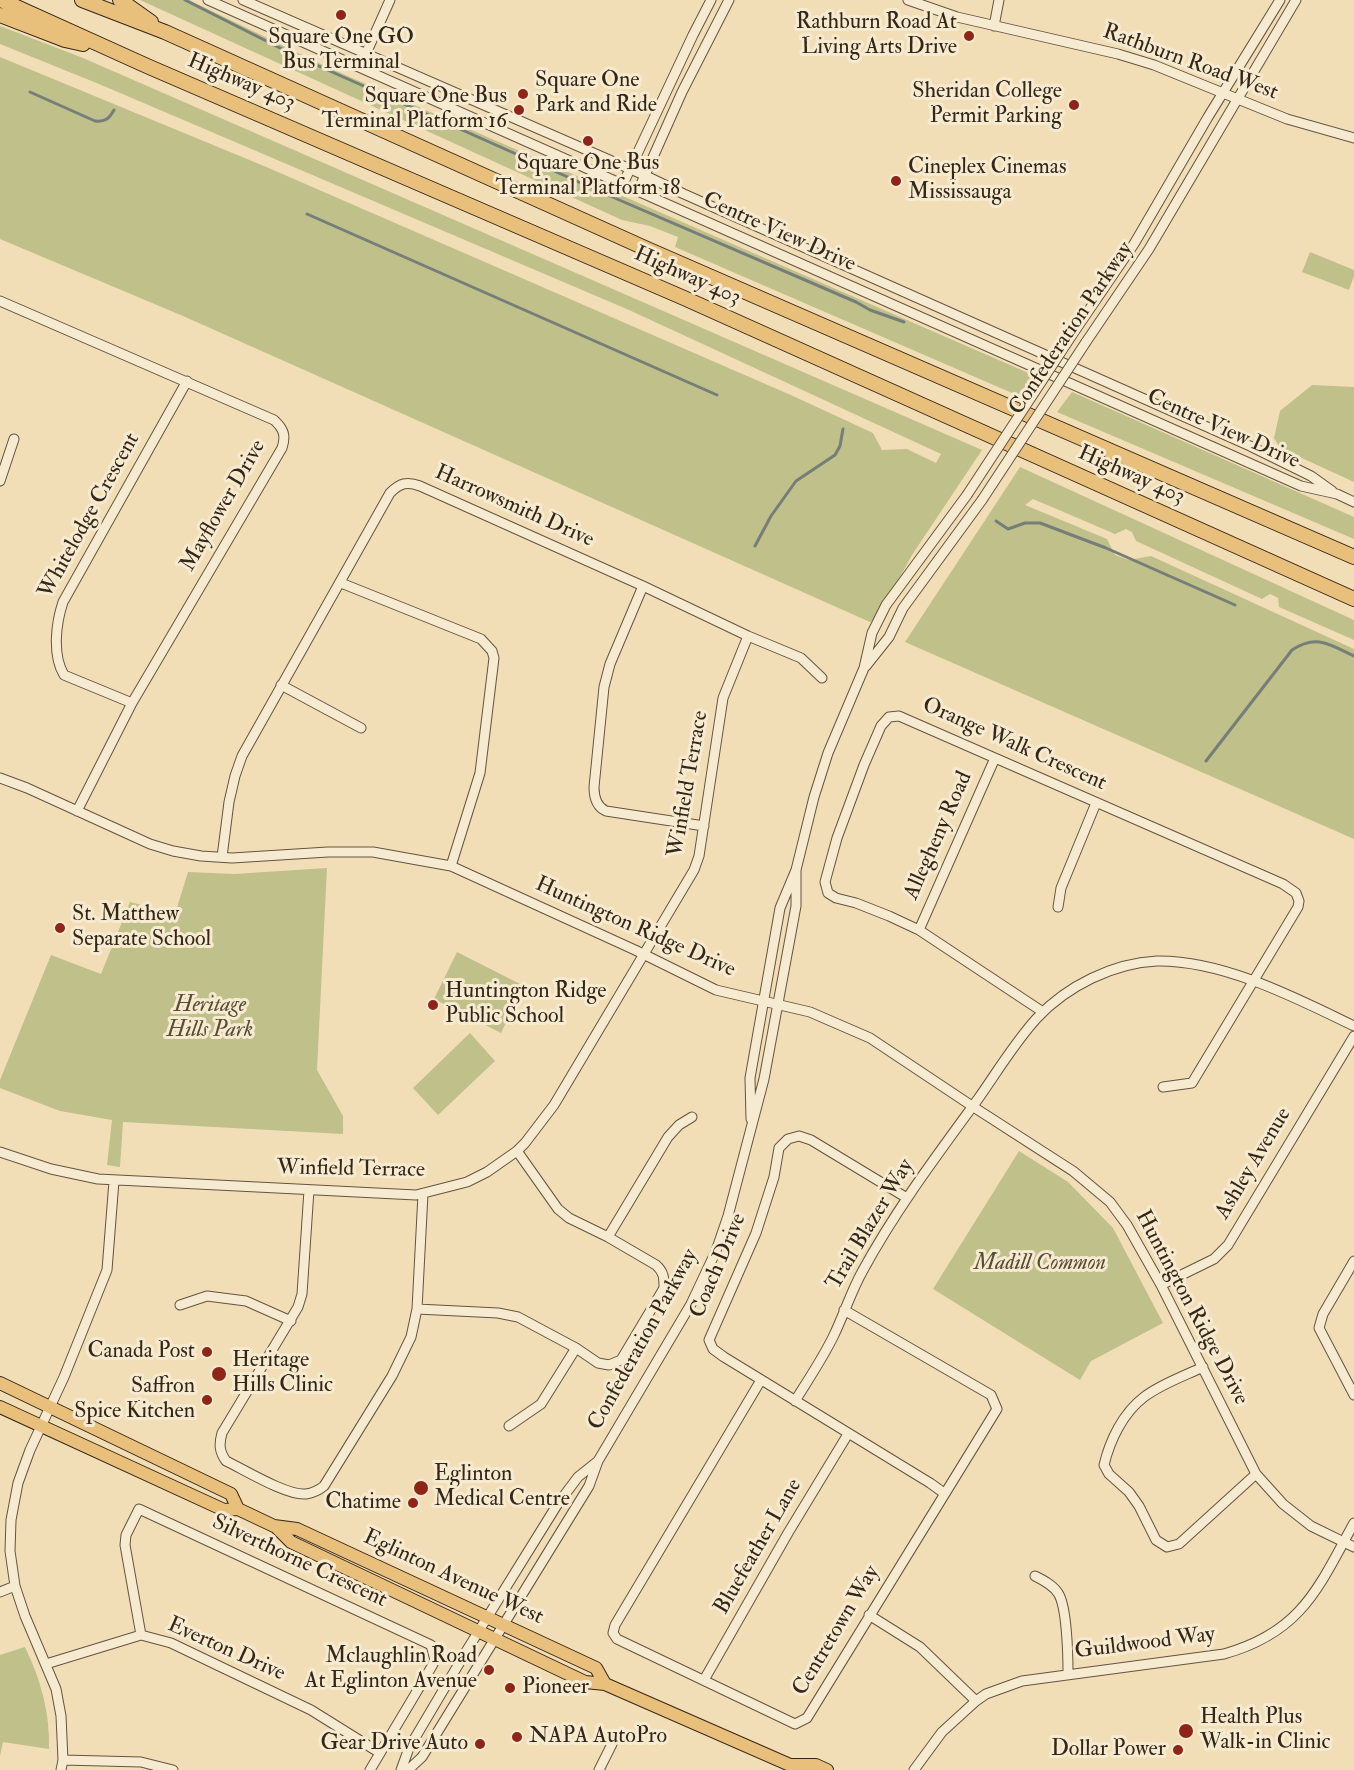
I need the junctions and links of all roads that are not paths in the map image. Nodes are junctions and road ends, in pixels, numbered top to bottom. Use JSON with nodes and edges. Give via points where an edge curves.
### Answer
{"nodes":[{"id":1,"x":1,"y":0,"type":"edge"},
{"id":2,"x":82,"y":0,"type":"edge"},
{"id":3,"x":120,"y":0,"type":"edge"},
{"id":4,"x":208,"y":0,"type":"edge"},
{"id":5,"x":243,"y":0,"type":"edge"},
{"id":6,"x":390,"y":0,"type":"edge"},
{"id":7,"x":711,"y":0,"type":"edge"},
{"id":8,"x":729,"y":0,"type":"edge"},
{"id":9,"x":908,"y":0,"type":"edge"},
{"id":10,"x":999,"y":0,"type":"edge"},
{"id":11,"x":1280,"y":0,"type":"edge"},
{"id":12,"x":1296,"y":0,"type":"edge"},
{"id":13,"x":0,"y":15,"type":"edge"},
{"id":14,"x":994,"y":26,"type":"junction"},
{"id":15,"x":165,"y":32,"type":"junction"},
{"id":16,"x":117,"y":52,"type":"junction"},
{"id":17,"x":366,"y":52,"type":"junction"},
{"id":18,"x":360,"y":67,"type":"junction"},
{"id":19,"x":1222,"y":94,"type":"junction"},
{"id":20,"x":1236,"y":99,"type":"junction"},
{"id":21,"x":1354,"y":138,"type":"edge"},
{"id":22,"x":630,"y":169,"type":"junction"},
{"id":23,"x":644,"y":175,"type":"junction"},
{"id":24,"x":623,"y":184,"type":"junction"},
{"id":25,"x":638,"y":191,"type":"junction"},
{"id":26,"x":0,"y":301,"type":"edge"},
{"id":27,"x":187,"y":381,"type":"junction"},
{"id":28,"x":14,"y":439,"type":"dead end"},
{"id":29,"x":0,"y":481,"type":"edge"},
{"id":30,"x":1337,"y":494,"type":"junction"},
{"id":31,"x":1354,"y":502,"type":"edge"},
{"id":32,"x":1354,"y":557,"type":"edge"},
{"id":33,"x":1295,"y":574,"type":"junction"},
{"id":34,"x":341,"y":584,"type":"junction"},
{"id":35,"x":643,"y":586,"type":"junction"},
{"id":36,"x":1354,"y":599,"type":"edge"},
{"id":37,"x":1354,"y":604,"type":"edge"},
{"id":38,"x":748,"y":636,"type":"junction"},
{"id":39,"x":864,"y":668,"type":"junction"},
{"id":40,"x":822,"y":678,"type":"dead end"},
{"id":41,"x":281,"y":685,"type":"junction"},
{"id":42,"x":132,"y":703,"type":"junction"},
{"id":43,"x":361,"y":728,"type":"dead end"},
{"id":44,"x":995,"y":758,"type":"junction"},
{"id":45,"x":0,"y":778,"type":"edge"},
{"id":46,"x":1096,"y":804,"type":"junction"},
{"id":47,"x":76,"y":811,"type":"junction"},
{"id":48,"x":704,"y":826,"type":"junction"},
{"id":49,"x":222,"y":857,"type":"junction"},
{"id":50,"x":451,"y":866,"type":"junction"},
{"id":51,"x":796,"y":870,"type":"junction"},
{"id":52,"x":1058,"y":907,"type":"dead end"},
{"id":53,"x":919,"y":930,"type":"junction"},
{"id":54,"x":645,"y":955,"type":"junction"},
{"id":55,"x":1252,"y":982,"type":"junction"},
{"id":56,"x":762,"y":1002,"type":"junction"},
{"id":57,"x":778,"y":1005,"type":"junction"},
{"id":58,"x":1043,"y":1012,"type":"junction"},
{"id":59,"x":1354,"y":1026,"type":"edge"},
{"id":60,"x":1354,"y":1036,"type":"edge"},
{"id":61,"x":1163,"y":1087,"type":"dead end"},
{"id":62,"x":972,"y":1107,"type":"junction"},
{"id":63,"x":692,"y":1117,"type":"dead end"},
{"id":64,"x":751,"y":1134,"type":"junction"},
{"id":65,"x":517,"y":1151,"type":"junction"},
{"id":66,"x":0,"y":1152,"type":"edge"},
{"id":67,"x":114,"y":1181,"type":"junction"},
{"id":68,"x":309,"y":1191,"type":"junction"},
{"id":69,"x":423,"y":1194,"type":"junction"},
{"id":70,"x":907,"y":1198,"type":"junction"},
{"id":71,"x":608,"y":1237,"type":"junction"},
{"id":72,"x":1354,"y":1262,"type":"edge"},
{"id":73,"x":1161,"y":1285,"type":"junction"},
{"id":74,"x":180,"y":1305,"type":"dead end"},
{"id":75,"x":417,"y":1309,"type":"junction"},
{"id":76,"x":844,"y":1310,"type":"junction"},
{"id":77,"x":291,"y":1321,"type":"junction"},
{"id":78,"x":576,"y":1347,"type":"junction"},
{"id":79,"x":1203,"y":1367,"type":"junction"},
{"id":80,"x":761,"y":1380,"type":"junction"},
{"id":81,"x":0,"y":1383,"type":"edge"},
{"id":82,"x":1354,"y":1395,"type":"edge"},
{"id":83,"x":795,"y":1401,"type":"junction"},
{"id":84,"x":0,"y":1407,"type":"edge"},
{"id":85,"x":51,"y":1407,"type":"junction"},
{"id":86,"x":509,"y":1426,"type":"dead end"},
{"id":87,"x":41,"y":1427,"type":"junction"},
{"id":88,"x":849,"y":1434,"type":"junction"},
{"id":89,"x":598,"y":1461,"type":"junction"},
{"id":90,"x":1256,"y":1474,"type":"junction"},
{"id":91,"x":944,"y":1493,"type":"junction"},
{"id":92,"x":238,"y":1509,"type":"junction"},
{"id":93,"x":1354,"y":1523,"type":"edge"},
{"id":94,"x":274,"y":1526,"type":"junction"},
{"id":95,"x":1344,"y":1542,"type":"junction"},
{"id":96,"x":1354,"y":1548,"type":"edge"},
{"id":97,"x":1035,"y":1576,"type":"dead end"},
{"id":98,"x":15,"y":1586,"type":"junction"},
{"id":99,"x":0,"y":1592,"type":"edge"},
{"id":100,"x":869,"y":1615,"type":"junction"},
{"id":101,"x":487,"y":1617,"type":"junction"},
{"id":102,"x":505,"y":1625,"type":"junction"},
{"id":103,"x":478,"y":1632,"type":"junction"},
{"id":104,"x":141,"y":1635,"type":"junction"},
{"id":105,"x":496,"y":1640,"type":"junction"},
{"id":106,"x":46,"y":1664,"type":"junction"},
{"id":107,"x":1068,"y":1673,"type":"junction"},
{"id":108,"x":704,"y":1680,"type":"junction"},
{"id":109,"x":605,"y":1684,"type":"junction"},
{"id":110,"x":976,"y":1701,"type":"junction"},
{"id":111,"x":612,"y":1744,"type":"dead end"},
{"id":112,"x":380,"y":1752,"type":"junction"},
{"id":113,"x":62,"y":1765,"type":"edge"},
{"id":114,"x":792,"y":1767,"type":"edge"},
{"id":115,"x":172,"y":1770,"type":"edge"},
{"id":116,"x":370,"y":1770,"type":"edge"},
{"id":117,"x":401,"y":1770,"type":"edge"},
{"id":118,"x":408,"y":1770,"type":"edge"},
{"id":119,"x":599,"y":1770,"type":"edge"},
{"id":120,"x":827,"y":1770,"type":"edge"},
{"id":121,"x":914,"y":1770,"type":"edge"}],
"edges":[{"from":1,"to":16,"type":"highway","name":"Highway 403"},
{"from":2,"to":15,"type":"highway","name":"Highway 403"},
{"from":3,"to":15,"type":"highway"},
{"from":4,"to":18,"type":"street","name":"Centre View Drive"},
{"from":5,"to":17,"type":"street","name":"Centre View Drive"},
{"from":6,"to":17,"type":"street"},
{"from":7,"to":22,"type":"street"},
{"from":8,"to":23,"type":"street"},
{"from":9,"to":14,"type":"street","name":"Rathburn Road West"},
{"from":10,"to":14,"type":"street"},
{"from":11,"to":19,"type":"street","name":"Confederation Parkway"},
{"from":12,"to":20,"type":"street","name":"Confederation Parkway"},
{"from":13,"to":16,"type":"highway","via":[[65,40]]},
{"from":14,"to":19,"type":"street","name":"Rathburn Road West","via":[[1118,54]]},
{"from":15,"to":32,"type":"highway","name":"Highway 403","via":[[657,253]]},
{"from":16,"to":33,"type":"highway","name":"Highway 403","via":[[684,298]]},
{"from":17,"to":18,"type":"street"},
{"from":17,"to":22,"type":"street","name":"Centre View Drive"},
{"from":18,"to":24,"type":"street","name":"Centre View Drive"},
{"from":19,"to":20,"type":"street","name":"Rathburn Road West"},
{"from":19,"to":39,"type":"street","name":"Confederation Parkway","bridge":true,"via":[[1134,244],[967,495],[886,605],[872,633]]},
{"from":20,"to":21,"type":"street","name":"Rathburn Road West","via":[[1317,129]]},
{"from":20,"to":39,"type":"street","name":"Confederation Parkway","bridge":true,"via":[[1149,249],[982,500],[903,608],[889,637]]},
{"from":22,"to":23,"type":"street","name":"Centre View Drive"},
{"from":22,"to":24,"type":"street"},
{"from":23,"to":25,"type":"street"},
{"from":23,"to":30,"type":"street","name":"Centre View Drive","via":[[1250,446],[1311,476]]},
{"from":24,"to":25,"type":"street","name":"Centre View Drive"},
{"from":25,"to":30,"type":"street","name":"Centre View Drive","via":[[1301,486]]},
{"from":26,"to":27,"type":"street","name":"Mayflower Drive"},
{"from":27,"to":42,"type":"street","name":"Whitelodge Crescent","via":[[63,602],[57,621],[58,666],[64,675]]},
{"from":27,"to":42,"type":"street","name":"Mayflower Drive","via":[[274,420],[285,439]]},
{"from":28,"to":29,"type":"street"},
{"from":30,"to":31,"type":"street","name":"Centre View Drive"},
{"from":33,"to":36,"type":"highway","name":"Highway 403"},
{"from":33,"to":37,"type":"highway"},
{"from":34,"to":35,"type":"street","name":"Harrowsmith Drive","via":[[390,493],[411,482]]},
{"from":34,"to":41,"type":"street","name":"Harrowsmith Drive"},
{"from":34,"to":50,"type":"street","via":[[481,639],[492,651],[480,773]]},
{"from":35,"to":38,"type":"street","name":"Harrowsmith Drive"},
{"from":35,"to":48,"type":"street","via":[[604,687],[595,798],[606,811]]},
{"from":38,"to":40,"type":"street","name":"Harrowsmith Drive","via":[[801,658]]},
{"from":38,"to":48,"type":"street","name":"Winfield Terrace","via":[[723,698]]},
{"from":39,"to":51,"type":"street","name":"Confederation Parkway","via":[[828,753]]},
{"from":41,"to":43,"type":"street"},
{"from":41,"to":49,"type":"street","name":"Harrowsmith Drive","via":[[249,741],[235,776]]},
{"from":42,"to":47,"type":"street","name":"Mayflower Drive"},
{"from":44,"to":46,"type":"street","name":"Orange Walk Crescent"},
{"from":44,"to":53,"type":"street","name":"Allegheny Road"},
{"from":44,"to":53,"type":"street","name":"Orange Walk Crescent","via":[[899,716],[889,717],[881,726],[837,838],[825,882],[828,893],[836,898]]},
{"from":45,"to":47,"type":"street","name":"Huntington Ridge Drive"},
{"from":46,"to":52,"type":"street","via":[[1061,888]]},
{"from":46,"to":55,"type":"street","name":"Orange Walk Crescent","via":[[1296,893],[1298,907]]},
{"from":47,"to":49,"type":"street","name":"Huntington Ridge Drive","via":[[150,844]]},
{"from":48,"to":54,"type":"street","name":"Winfield Terrace","via":[[694,870]]},
{"from":49,"to":50,"type":"street","name":"Huntington Ridge Drive","via":[[373,852]]},
{"from":50,"to":54,"type":"street","name":"Huntington Ridge Drive"},
{"from":51,"to":56,"type":"street","name":"Confederation Parkway","via":[[780,908]]},
{"from":51,"to":57,"type":"street","name":"Confederation Parkway","via":[[796,906]]},
{"from":53,"to":58,"type":"street","name":"Orange Walk Crescent"},
{"from":54,"to":56,"type":"street","name":"Huntington Ridge Drive","via":[[716,990]]},
{"from":54,"to":65,"type":"street","name":"Winfield Terrace","via":[[554,1105]]},
{"from":55,"to":58,"type":"street","via":[[1219,968],[1156,961],[1120,967],[1089,979]]},
{"from":55,"to":59,"type":"street"},
{"from":55,"to":61,"type":"street","via":[[1192,1083]]},
{"from":56,"to":57,"type":"street","name":"Huntington Ridge Drive"},
{"from":56,"to":64,"type":"street","name":"Confederation Parkway","via":[[750,1078]]},
{"from":57,"to":62,"type":"street","name":"Huntington Ridge Drive","via":[[810,1012],[870,1038]]},
{"from":57,"to":64,"type":"street","name":"Confederation Parkway"},
{"from":58,"to":62,"type":"street"},
{"from":60,"to":73,"type":"street","name":"Ashley Avenue","via":[[1228,1245],[1214,1259]]},
{"from":62,"to":70,"type":"street","name":"Trail Blazer Way"},
{"from":62,"to":73,"type":"street","name":"Huntington Ridge Drive","via":[[1073,1171],[1110,1202]]},
{"from":63,"to":71,"type":"street","via":[[668,1137]]},
{"from":64,"to":89,"type":"street","name":"Confederation Parkway","via":[[728,1216],[704,1277]]},
{"from":65,"to":69,"type":"street","name":"Winfield Terrace","via":[[467,1182]]},
{"from":65,"to":71,"type":"street","via":[[558,1209]]},
{"from":66,"to":67,"type":"street","name":"Winfield Terrace","via":[[51,1170]]},
{"from":67,"to":68,"type":"street","name":"Winfield Terrace"},
{"from":67,"to":85,"type":"street","via":[[107,1270]]},
{"from":68,"to":69,"type":"street","name":"Winfield Terrace"},
{"from":68,"to":77,"type":"street","via":[[302,1294]]},
{"from":69,"to":75,"type":"street"},
{"from":70,"to":76,"type":"street","name":"Trail Blazer Way"},
{"from":70,"to":80,"type":"street","name":"Coach Drive","via":[[811,1140],[799,1136],[788,1139],[779,1148],[756,1233],[709,1341],[713,1349]]},
{"from":71,"to":78,"type":"street","via":[[662,1270],[664,1288],[621,1360],[609,1365],[598,1363]]},
{"from":72,"to":82,"type":"street","via":[[1323,1314],[1319,1328]]},
{"from":73,"to":79,"type":"street","name":"Huntington Ridge Drive"},
{"from":74,"to":77,"type":"street","via":[[207,1296],[246,1301]]},
{"from":75,"to":77,"type":"street","via":[[411,1337],[392,1376],[324,1486],[306,1494],[291,1492],[226,1461],[219,1448],[222,1433]]},
{"from":75,"to":78,"type":"street","via":[[518,1317]]},
{"from":76,"to":83,"type":"street","name":"Trail Blazer Way","via":[[834,1335]]},
{"from":76,"to":91,"type":"street","name":"Centretown Way","via":[[986,1392],[994,1401],[997,1409]]},
{"from":78,"to":86,"type":"street","via":[[541,1404]]},
{"from":79,"to":90,"type":"street","name":"Huntington Ridge Drive"},
{"from":79,"to":90,"type":"street","via":[[1145,1396],[1109,1445],[1104,1465],[1139,1506],[1156,1539],[1167,1547],[1179,1544]]},
{"from":80,"to":83,"type":"street","name":"Coach Drive"},
{"from":80,"to":108,"type":"street","name":"Centretown Way","via":[[613,1633],[617,1639]]},
{"from":81,"to":85,"type":"main road","name":"Eglinton Avenue West"},
{"from":83,"to":88,"type":"street","name":"Coach Drive"},
{"from":84,"to":87,"type":"main road","name":"Eglinton Avenue West"},
{"from":85,"to":87,"type":"street"},
{"from":85,"to":92,"type":"main road","name":"Eglinton Avenue West","via":[[231,1494]]},
{"from":87,"to":92,"type":"main road","name":"Eglinton Avenue West","via":[[225,1510]]},
{"from":87,"to":98,"type":"street","via":[[18,1483],[11,1513],[9,1543]]},
{"from":88,"to":91,"type":"street","name":"Coach Drive"},
{"from":88,"to":108,"type":"street","name":"Bluefeather Lane"},
{"from":89,"to":101,"type":"street","name":"Confederation Parkway","via":[[578,1477],[557,1505]]},
{"from":89,"to":102,"type":"street","name":"Confederation Parkway","via":[[590,1486]]},
{"from":90,"to":95,"type":"street","name":"Huntington Ridge Drive","via":[[1283,1504],[1311,1526]]},
{"from":91,"to":100,"type":"street","name":"Centretown Way"},
{"from":92,"to":94,"type":"main road","name":"Eglinton Avenue West"},
{"from":93,"to":95,"type":"street","name":"Guildwood Way"},
{"from":94,"to":101,"type":"main road","name":"Eglinton Avenue West","via":[[297,1529]]},
{"from":94,"to":103,"type":"main road","name":"Eglinton Avenue West","via":[[291,1542]]},
{"from":95,"to":96,"type":"street","name":"Huntington Ridge Drive"},
{"from":95,"to":107,"type":"street","name":"Guildwood Way","via":[[1311,1600],[1278,1630],[1255,1644],[1200,1658]]},
{"from":97,"to":107,"type":"street","via":[[1058,1593],[1063,1607]]},
{"from":98,"to":99,"type":"street"},
{"from":98,"to":106,"type":"street"},
{"from":100,"to":108,"type":"street","name":"Centretown Way","via":[[802,1722],[795,1724]]},
{"from":100,"to":110,"type":"street","via":[[920,1647]]},
{"from":101,"to":102,"type":"main road","name":"Eglinton Avenue West"},
{"from":101,"to":103,"type":"street","name":"Confederation Parkway"},
{"from":102,"to":105,"type":"street","name":"Confederation Parkway"},
{"from":102,"to":109,"type":"main road","name":"Eglinton Avenue West","via":[[596,1668]]},
{"from":103,"to":105,"type":"main road","name":"Eglinton Avenue West"},
{"from":103,"to":117,"type":"street","name":"Confederation Parkway","via":[[409,1748]]},
{"from":104,"to":106,"type":"street","name":"Everton Drive"},
{"from":104,"to":112,"type":"street","name":"Everton Drive","via":[[171,1643],[311,1710]]},
{"from":104,"to":112,"type":"street","name":"Silverthorne Crescent","via":[[125,1545],[140,1509],[431,1645],[435,1659],[432,1666]]},
{"from":105,"to":109,"type":"main road","name":"Eglinton Avenue West","via":[[585,1682]]},
{"from":105,"to":118,"type":"street","name":"Confederation Parkway","via":[[422,1756]]},
{"from":106,"to":113,"type":"street","via":[[61,1716]]},
{"from":107,"to":110,"type":"street","name":"Guildwood Way","via":[[1022,1681]]},
{"from":109,"to":114,"type":"main road","name":"Eglinton Avenue West"},
{"from":110,"to":121,"type":"street","name":"Guildwood Way","via":[[942,1732]]},
{"from":111,"to":119,"type":"street"},
{"from":112,"to":116,"type":"street","name":"Silverthorne Crescent"},
{"from":113,"to":115,"type":"street","via":[[141,1762]]},
{"from":114,"to":120,"type":"main road","name":"Eglinton Avenue West","via":[[816,1765]]}]}
